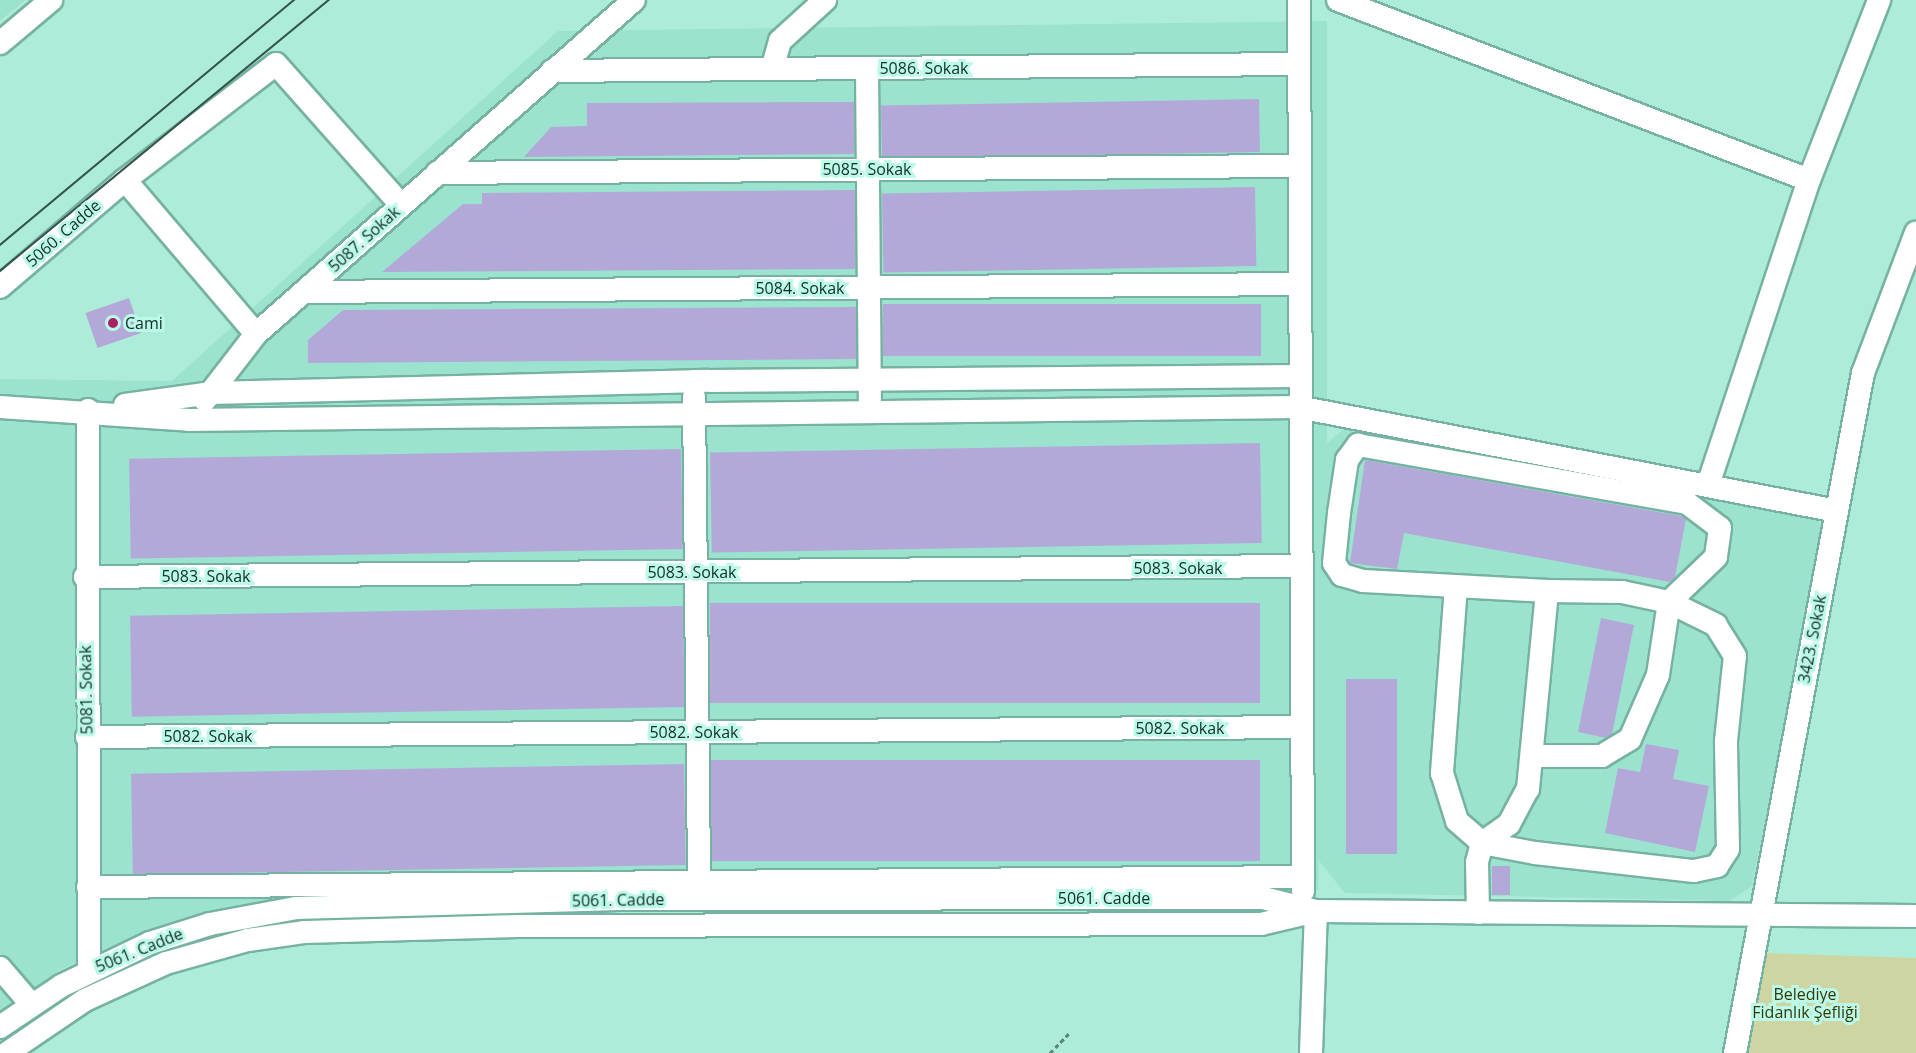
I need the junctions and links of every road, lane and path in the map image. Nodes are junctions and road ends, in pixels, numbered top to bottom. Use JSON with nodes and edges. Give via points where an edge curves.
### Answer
{"nodes":[{"id":1,"x":51,"y":0,"type":"edge"},
{"id":2,"x":634,"y":0,"type":"edge"},
{"id":3,"x":825,"y":0,"type":"edge"},
{"id":4,"x":1299,"y":0,"type":"edge"},
{"id":5,"x":1338,"y":0,"type":"edge"},
{"id":6,"x":1879,"y":0,"type":"edge"},
{"id":7,"x":0,"y":43,"type":"edge"},
{"id":8,"x":1295,"y":64,"type":"junction"},
{"id":9,"x":867,"y":68,"type":"junction"},
{"id":10,"x":772,"y":69,"type":"junction"},
{"id":11,"x":552,"y":71,"type":"junction"},
{"id":12,"x":1296,"y":166,"type":"junction"},
{"id":13,"x":868,"y":170,"type":"junction"},
{"id":14,"x":437,"y":173,"type":"junction"},
{"id":15,"x":125,"y":180,"type":"junction"},
{"id":16,"x":1809,"y":180,"type":"junction"},
{"id":17,"x":402,"y":205,"type":"junction"},
{"id":18,"x":1916,"y":232,"type":"edge"},
{"id":19,"x":1297,"y":284,"type":"junction"},
{"id":20,"x":0,"y":287,"type":"edge"},
{"id":21,"x":869,"y":287,"type":"junction"},
{"id":22,"x":304,"y":292,"type":"junction"},
{"id":23,"x":256,"y":334,"type":"junction"},
{"id":24,"x":1298,"y":376,"type":"junction"},
{"id":25,"x":870,"y":379,"type":"junction"},
{"id":26,"x":694,"y":381,"type":"junction"},
{"id":27,"x":210,"y":393,"type":"junction"},
{"id":28,"x":0,"y":407,"type":"edge"},
{"id":29,"x":1298,"y":407,"type":"junction"},
{"id":30,"x":88,"y":410,"type":"junction"},
{"id":31,"x":870,"y":411,"type":"junction"},
{"id":32,"x":694,"y":413,"type":"junction"},
{"id":33,"x":189,"y":420,"type":"junction"},
{"id":34,"x":1709,"y":483,"type":"junction"},
{"id":35,"x":1837,"y":511,"type":"junction"},
{"id":36,"x":1300,"y":566,"type":"junction"},
{"id":37,"x":696,"y":572,"type":"junction"},
{"id":38,"x":85,"y":577,"type":"junction"},
{"id":39,"x":1456,"y":586,"type":"junction"},
{"id":40,"x":1547,"y":591,"type":"junction"},
{"id":41,"x":1669,"y":602,"type":"junction"},
{"id":42,"x":1301,"y":727,"type":"junction"},
{"id":43,"x":697,"y":732,"type":"junction"},
{"id":44,"x":87,"y":737,"type":"junction"},
{"id":45,"x":1532,"y":756,"type":"junction"},
{"id":46,"x":1482,"y":843,"type":"junction"},
{"id":47,"x":1302,"y":877,"type":"junction"},
{"id":48,"x":88,"y":887,"type":"junction"},
{"id":49,"x":698,"y":890,"type":"junction"},
{"id":50,"x":1310,"y":909,"type":"junction"},
{"id":51,"x":1478,"y":913,"type":"junction"},
{"id":52,"x":1916,"y":916,"type":"edge"},
{"id":53,"x":1758,"y":918,"type":"junction"},
{"id":54,"x":0,"y":968,"type":"edge"},
{"id":55,"x":89,"y":970,"type":"junction"},
{"id":56,"x":31,"y":1004,"type":"junction"},
{"id":57,"x":0,"y":1027,"type":"edge"},
{"id":58,"x":1070,"y":1032,"type":"dead end"},
{"id":59,"x":7,"y":1053,"type":"edge"},
{"id":60,"x":1050,"y":1053,"type":"edge"},
{"id":61,"x":1311,"y":1053,"type":"edge"},
{"id":62,"x":1735,"y":1053,"type":"edge"}],
"edges":[{"from":1,"to":7,"type":"street"},
{"from":2,"to":11,"type":"street","name":"5087. Sokak"},
{"from":3,"to":10,"type":"street","via":[[780,41]]},
{"from":4,"to":8,"type":"street"},
{"from":5,"to":16,"type":"street"},
{"from":6,"to":16,"type":"street"},
{"from":8,"to":9,"type":"street","name":"5086. Sokak"},
{"from":8,"to":12,"type":"street"},
{"from":9,"to":10,"type":"street","name":"5086. Sokak"},
{"from":9,"to":13,"type":"street"},
{"from":10,"to":11,"type":"street","name":"5086. Sokak"},
{"from":11,"to":14,"type":"street","name":"5087. Sokak"},
{"from":12,"to":13,"type":"street","name":"5085. Sokak"},
{"from":12,"to":19,"type":"street"},
{"from":13,"to":14,"type":"street","name":"5085. Sokak"},
{"from":13,"to":21,"type":"street"},
{"from":14,"to":17,"type":"street","name":"5087. Sokak"},
{"from":15,"to":17,"type":"street","name":"5060. Cadde","via":[[276,64]]},
{"from":15,"to":20,"type":"street","name":"5060. Cadde"},
{"from":15,"to":23,"type":"street"},
{"from":16,"to":34,"type":"street"},
{"from":17,"to":22,"type":"street","name":"5087. Sokak"},
{"from":18,"to":35,"type":"street","name":"3423. Sokak","via":[[1863,373]]},
{"from":19,"to":21,"type":"street","name":"5084. Sokak"},
{"from":19,"to":24,"type":"street"},
{"from":21,"to":22,"type":"street","name":"5084. Sokak"},
{"from":21,"to":25,"type":"street"},
{"from":22,"to":23,"type":"street","name":"5087. Sokak"},
{"from":23,"to":27,"type":"street","name":"5087. Sokak"},
{"from":24,"to":25,"type":"street"},
{"from":24,"to":29,"type":"street"},
{"from":25,"to":26,"type":"street"},
{"from":25,"to":31,"type":"street"},
{"from":26,"to":27,"type":"street"},
{"from":26,"to":32,"type":"street"},
{"from":27,"to":30,"type":"street"},
{"from":27,"to":33,"type":"street","name":"5087. Sokak"},
{"from":28,"to":30,"type":"street"},
{"from":29,"to":31,"type":"street"},
{"from":29,"to":34,"type":"street"},
{"from":29,"to":36,"type":"street"},
{"from":30,"to":33,"type":"street"},
{"from":30,"to":38,"type":"street","name":"5081. Sokak"},
{"from":31,"to":32,"type":"street"},
{"from":32,"to":33,"type":"street"},
{"from":32,"to":37,"type":"street"},
{"from":34,"to":35,"type":"street"},
{"from":35,"to":53,"type":"street","name":"3423. Sokak"},
{"from":36,"to":37,"type":"street","name":"5083. Sokak"},
{"from":36,"to":42,"type":"street"},
{"from":37,"to":38,"type":"street","name":"5083. Sokak"},
{"from":37,"to":43,"type":"street"},
{"from":38,"to":44,"type":"street","name":"5081. Sokak"},
{"from":39,"to":40,"type":"street"},
{"from":39,"to":41,"type":"street","via":[[1342,575],[1334,563],[1339,513],[1347,460],[1358,445],[1687,503],[1720,528],[1716,557]]},
{"from":39,"to":46,"type":"street","via":[[1443,773],[1457,821]]},
{"from":40,"to":41,"type":"street","via":[[1622,592]]},
{"from":40,"to":45,"type":"street"},
{"from":41,"to":45,"type":"street","via":[[1658,675],[1630,739],[1602,756]]},
{"from":41,"to":46,"type":"street","via":[[1716,625],[1735,656],[1726,741],[1728,849],[1717,866],[1694,871],[1600,862]]},
{"from":42,"to":43,"type":"street","name":"5082. Sokak"},
{"from":42,"to":47,"type":"street"},
{"from":43,"to":44,"type":"street","name":"5082. Sokak"},
{"from":43,"to":49,"type":"street"},
{"from":44,"to":48,"type":"street","name":"5081. Sokak"},
{"from":45,"to":46,"type":"street","via":[[1528,789],[1509,824]]},
{"from":46,"to":51,"type":"street"},
{"from":47,"to":49,"type":"street"},
{"from":47,"to":50,"type":"street"},
{"from":48,"to":49,"type":"street"},
{"from":48,"to":55,"type":"street","name":"5081. Sokak"},
{"from":49,"to":50,"type":"street","name":"5061. Cadde","via":[[1263,898]]},
{"from":49,"to":55,"type":"street","name":"5061. Cadde","via":[[296,908],[180,933]]},
{"from":50,"to":51,"type":"street"},
{"from":50,"to":59,"type":"street","name":"5061. Cadde","via":[[1262,924],[530,926],[305,932],[248,940],[166,963],[85,1000]]},
{"from":50,"to":61,"type":"street"},
{"from":51,"to":53,"type":"street"},
{"from":52,"to":53,"type":"street"},
{"from":53,"to":62,"type":"street","name":"3423. Sokak"},
{"from":54,"to":56,"type":"street"},
{"from":55,"to":56,"type":"street","name":"5061. Cadde"},
{"from":56,"to":57,"type":"street","name":"5061. Cadde"},
{"from":58,"to":60,"type":"path"}]}
